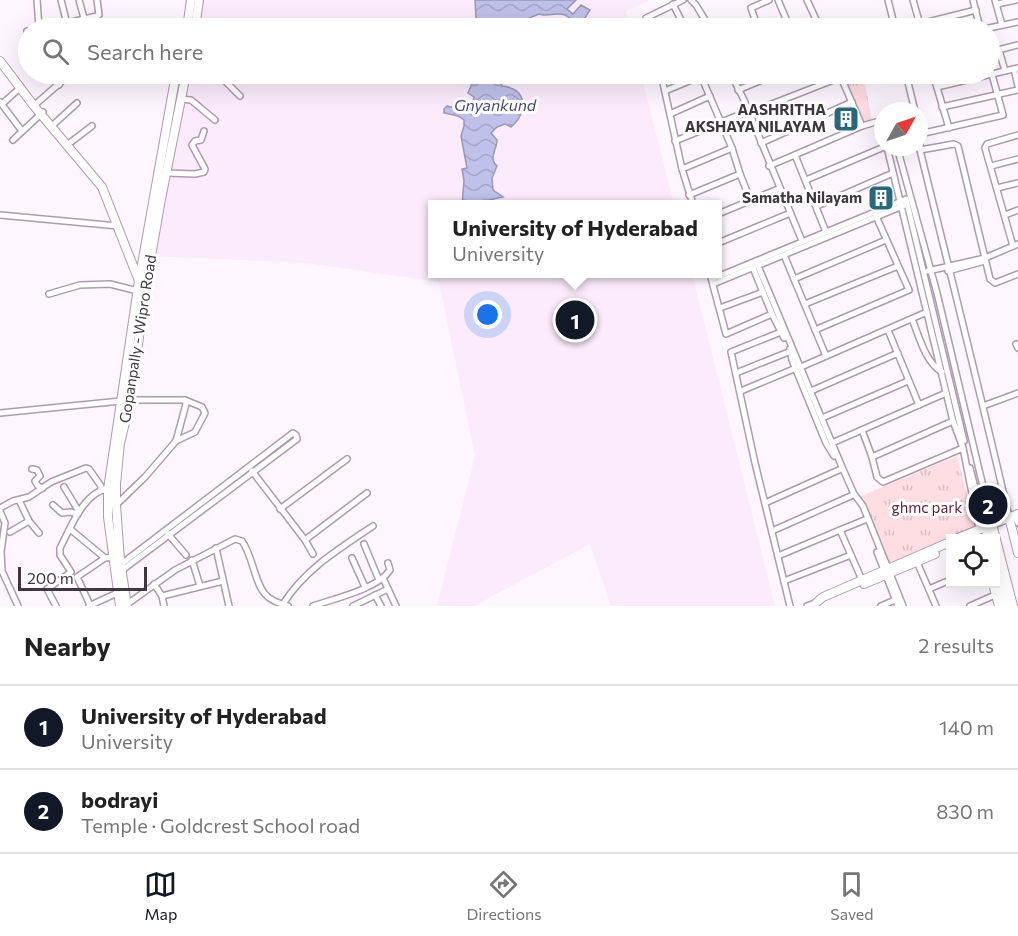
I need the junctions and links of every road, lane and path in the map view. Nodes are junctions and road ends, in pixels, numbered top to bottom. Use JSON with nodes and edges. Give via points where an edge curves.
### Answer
{"nodes":[{"id":1,"x":37,"y":0,"type":"edge"},
{"id":2,"x":61,"y":0,"type":"edge"},
{"id":3,"x":79,"y":0,"type":"edge"},
{"id":4,"x":97,"y":0,"type":"edge"},
{"id":5,"x":191,"y":0,"type":"edge"},
{"id":6,"x":199,"y":0,"type":"edge"},
{"id":7,"x":682,"y":0,"type":"edge"},
{"id":8,"x":691,"y":0,"type":"edge"},
{"id":9,"x":769,"y":0,"type":"edge"},
{"id":10,"x":777,"y":0,"type":"edge"},
{"id":11,"x":807,"y":0,"type":"edge"},
{"id":12,"x":888,"y":0,"type":"edge"},
{"id":13,"x":923,"y":0,"type":"edge"},
{"id":14,"x":973,"y":0,"type":"edge"},
{"id":15,"x":1016,"y":0,"type":"edge"},
{"id":16,"x":914,"y":1,"type":"edge"},
{"id":17,"x":996,"y":2,"type":"edge"},
{"id":18,"x":673,"y":4,"type":"junction"},
{"id":19,"x":976,"y":10,"type":"junction"},
{"id":20,"x":38,"y":18,"type":"edge"},
{"id":21,"x":66,"y":18,"type":"edge"},
{"id":22,"x":84,"y":18,"type":"joint"},
{"id":23,"x":188,"y":18,"type":"edge"},
{"id":24,"x":196,"y":18,"type":"edge"},
{"id":25,"x":646,"y":18,"type":"edge"},
{"id":26,"x":680,"y":18,"type":"edge"},
{"id":27,"x":704,"y":18,"type":"edge"},
{"id":28,"x":754,"y":18,"type":"edge"},
{"id":29,"x":785,"y":18,"type":"edge"},
{"id":30,"x":815,"y":18,"type":"edge"},
{"id":31,"x":892,"y":18,"type":"edge"},
{"id":32,"x":919,"y":18,"type":"edge"},
{"id":33,"x":948,"y":18,"type":"edge"},
{"id":34,"x":978,"y":18,"type":"edge"},
{"id":35,"x":1018,"y":22,"type":"edge"},
{"id":36,"x":1002,"y":26,"type":"joint"},
{"id":37,"x":1018,"y":45,"type":"edge"},
{"id":38,"x":1000,"y":50,"type":"edge"},
{"id":39,"x":1000,"y":54,"type":"edge"},
{"id":40,"x":0,"y":60,"type":"edge"},
{"id":41,"x":1016,"y":69,"type":"edge"},
{"id":42,"x":1005,"y":71,"type":"junction"},
{"id":43,"x":1000,"y":73,"type":"edge"},
{"id":44,"x":18,"y":82,"type":"edge"},
{"id":45,"x":59,"y":84,"type":"edge"},
{"id":46,"x":175,"y":84,"type":"edge"},
{"id":47,"x":184,"y":84,"type":"edge"},
{"id":48,"x":228,"y":84,"type":"edge"},
{"id":49,"x":663,"y":84,"type":"edge"},
{"id":50,"x":682,"y":84,"type":"edge"},
{"id":51,"x":707,"y":84,"type":"edge"},
{"id":52,"x":735,"y":84,"type":"edge"},
{"id":53,"x":752,"y":84,"type":"edge"},
{"id":54,"x":817,"y":84,"type":"edge"},
{"id":55,"x":844,"y":84,"type":"edge"},
{"id":56,"x":908,"y":84,"type":"edge"},
{"id":57,"x":936,"y":84,"type":"edge"},
{"id":58,"x":947,"y":84,"type":"edge"},
{"id":59,"x":994,"y":84,"type":"edge"},
{"id":60,"x":21,"y":86,"type":"junction"},
{"id":61,"x":937,"y":87,"type":"junction"},
{"id":62,"x":1018,"y":88,"type":"edge"},
{"id":63,"x":738,"y":90,"type":"junction"},
{"id":64,"x":665,"y":91,"type":"junction"},
{"id":65,"x":997,"y":94,"type":"junction"},
{"id":66,"x":240,"y":96,"type":"dead end"},
{"id":67,"x":710,"y":96,"type":"junction"},
{"id":68,"x":180,"y":99,"type":"junction"},
{"id":69,"x":852,"y":102,"type":"junction"},
{"id":70,"x":913,"y":102,"type":"edge"},
{"id":71,"x":1,"y":103,"type":"edge"},
{"id":72,"x":37,"y":103,"type":"junction"},
{"id":73,"x":77,"y":103,"type":"dead end"},
{"id":74,"x":942,"y":107,"type":"junction"},
{"id":75,"x":747,"y":112,"type":"junction"},
{"id":76,"x":42,"y":113,"type":"junction"},
{"id":77,"x":670,"y":114,"type":"junction"},
{"id":78,"x":215,"y":120,"type":"dead end"},
{"id":79,"x":720,"y":122,"type":"junction"},
{"id":80,"x":874,"y":123,"type":"edge"},
{"id":81,"x":54,"y":124,"type":"junction"},
{"id":82,"x":92,"y":126,"type":"dead end"},
{"id":83,"x":862,"y":126,"type":"junction"},
{"id":84,"x":949,"y":128,"type":"junction"},
{"id":85,"x":22,"y":131,"type":"junction"},
{"id":86,"x":204,"y":131,"type":"dead end"},
{"id":87,"x":928,"y":131,"type":"edge"},
{"id":88,"x":1018,"y":135,"type":"edge"},
{"id":89,"x":13,"y":140,"type":"dead end"},
{"id":90,"x":675,"y":141,"type":"junction"},
{"id":91,"x":761,"y":143,"type":"junction"},
{"id":92,"x":68,"y":144,"type":"junction"},
{"id":93,"x":732,"y":148,"type":"junction"},
{"id":94,"x":928,"y":149,"type":"edge"},
{"id":95,"x":874,"y":152,"type":"edge"},
{"id":96,"x":795,"y":155,"type":"junction"},
{"id":97,"x":888,"y":156,"type":"edge"},
{"id":98,"x":898,"y":156,"type":"edge"},
{"id":99,"x":922,"y":156,"type":"edge"},
{"id":100,"x":1018,"y":159,"type":"edge"},
{"id":101,"x":164,"y":164,"type":"junction"},
{"id":102,"x":770,"y":166,"type":"junction"},
{"id":103,"x":992,"y":166,"type":"junction"},
{"id":104,"x":682,"y":170,"type":"junction"},
{"id":105,"x":893,"y":173,"type":"junction"},
{"id":106,"x":740,"y":174,"type":"junction"},
{"id":107,"x":806,"y":180,"type":"junction"},
{"id":108,"x":1018,"y":183,"type":"edge"},
{"id":109,"x":997,"y":188,"type":"junction"},
{"id":110,"x":778,"y":189,"type":"junction"},
{"id":111,"x":689,"y":195,"type":"junction"},
{"id":112,"x":750,"y":199,"type":"junction"},
{"id":113,"x":691,"y":200,"type":"edge"},
{"id":114,"x":906,"y":202,"type":"junction"},
{"id":115,"x":817,"y":207,"type":"junction"},
{"id":116,"x":1018,"y":210,"type":"edge"},
{"id":117,"x":722,"y":212,"type":"edge"},
{"id":118,"x":788,"y":214,"type":"junction"},
{"id":119,"x":0,"y":215,"type":"edge"},
{"id":120,"x":1005,"y":215,"type":"junction"},
{"id":121,"x":876,"y":216,"type":"junction"},
{"id":122,"x":117,"y":226,"type":"junction"},
{"id":123,"x":827,"y":234,"type":"junction"},
{"id":124,"x":886,"y":240,"type":"junction"},
{"id":125,"x":722,"y":241,"type":"edge"},
{"id":126,"x":800,"y":243,"type":"junction"},
{"id":127,"x":1016,"y":246,"type":"edge"},
{"id":128,"x":784,"y":255,"type":"junction"},
{"id":129,"x":144,"y":256,"type":"junction"},
{"id":130,"x":985,"y":260,"type":"junction"},
{"id":131,"x":755,"y":264,"type":"junction"},
{"id":132,"x":898,"y":266,"type":"junction"},
{"id":133,"x":949,"y":269,"type":"junction"},
{"id":134,"x":924,"y":272,"type":"junction"},
{"id":135,"x":1018,"y":274,"type":"edge"},
{"id":136,"x":722,"y":275,"type":"edge"},
{"id":137,"x":711,"y":279,"type":"edge"},
{"id":138,"x":794,"y":279,"type":"junction"},
{"id":139,"x":139,"y":281,"type":"junction"},
{"id":140,"x":921,"y":286,"type":"junction"},
{"id":141,"x":909,"y":290,"type":"junction"},
{"id":142,"x":138,"y":291,"type":"junction"},
{"id":143,"x":763,"y":292,"type":"junction"},
{"id":144,"x":49,"y":294,"type":"dead end"},
{"id":145,"x":805,"y":304,"type":"junction"},
{"id":146,"x":720,"y":308,"type":"junction"},
{"id":147,"x":927,"y":312,"type":"junction"},
{"id":148,"x":772,"y":314,"type":"junction"},
{"id":149,"x":912,"y":319,"type":"junction"},
{"id":150,"x":815,"y":330,"type":"junction"},
{"id":151,"x":888,"y":330,"type":"junction"},
{"id":152,"x":782,"y":332,"type":"junction"},
{"id":153,"x":791,"y":351,"type":"junction"},
{"id":154,"x":898,"y":354,"type":"junction"},
{"id":155,"x":826,"y":356,"type":"junction"},
{"id":156,"x":794,"y":359,"type":"junction"},
{"id":157,"x":798,"y":368,"type":"junction"},
{"id":158,"x":942,"y":372,"type":"junction"},
{"id":159,"x":736,"y":374,"type":"junction"},
{"id":160,"x":908,"y":381,"type":"junction"},
{"id":161,"x":741,"y":391,"type":"junction"},
{"id":162,"x":811,"y":392,"type":"junction"},
{"id":163,"x":946,"y":393,"type":"junction"},
{"id":164,"x":1018,"y":393,"type":"edge"},
{"id":165,"x":126,"y":400,"type":"junction"},
{"id":166,"x":185,"y":400,"type":"junction"},
{"id":167,"x":919,"y":405,"type":"junction"},
{"id":168,"x":983,"y":406,"type":"junction"},
{"id":169,"x":0,"y":413,"type":"edge"},
{"id":170,"x":822,"y":418,"type":"junction"},
{"id":171,"x":953,"y":421,"type":"junction"},
{"id":172,"x":862,"y":430,"type":"junction"},
{"id":173,"x":176,"y":441,"type":"junction"},
{"id":174,"x":832,"y":443,"type":"junction"},
{"id":175,"x":963,"y":448,"type":"junction"},
{"id":176,"x":872,"y":456,"type":"junction"},
{"id":177,"x":347,"y":459,"type":"dead end"},
{"id":178,"x":841,"y":469,"type":"junction"},
{"id":179,"x":33,"y":470,"type":"dead end"},
{"id":180,"x":251,"y":470,"type":"junction"},
{"id":181,"x":64,"y":487,"type":"dead end"},
{"id":182,"x":43,"y":488,"type":"junction"},
{"id":183,"x":105,"y":490,"type":"junction"},
{"id":184,"x":368,"y":493,"type":"dead end"},
{"id":185,"x":853,"y":495,"type":"junction"},
{"id":186,"x":19,"y":500,"type":"junction"},
{"id":187,"x":765,"y":503,"type":"junction"},
{"id":188,"x":53,"y":505,"type":"dead end"},
{"id":189,"x":116,"y":505,"type":"junction"},
{"id":190,"x":0,"y":509,"type":"edge"},
{"id":191,"x":280,"y":509,"type":"junction"},
{"id":192,"x":78,"y":512,"type":"junction"},
{"id":193,"x":867,"y":519,"type":"junction"},
{"id":194,"x":1015,"y":519,"type":"edge"},
{"id":195,"x":29,"y":521,"type":"junction"},
{"id":196,"x":373,"y":526,"type":"dead end"},
{"id":197,"x":70,"y":529,"type":"junction"},
{"id":198,"x":840,"y":530,"type":"junction"},
{"id":199,"x":772,"y":531,"type":"junction"},
{"id":200,"x":986,"y":531,"type":"edge"},
{"id":201,"x":10,"y":532,"type":"dead end"},
{"id":202,"x":164,"y":532,"type":"junction"},
{"id":203,"x":39,"y":533,"type":"dead end"},
{"id":204,"x":171,"y":534,"type":"junction"},
{"id":205,"x":305,"y":540,"type":"junction"},
{"id":206,"x":364,"y":544,"type":"dead end"},
{"id":207,"x":946,"y":544,"type":"edge"},
{"id":208,"x":216,"y":548,"type":"junction"},
{"id":209,"x":946,"y":549,"type":"edge"},
{"id":210,"x":1018,"y":553,"type":"edge"},
{"id":211,"x":313,"y":554,"type":"dead end"},
{"id":212,"x":186,"y":555,"type":"dead end"},
{"id":213,"x":852,"y":555,"type":"junction"},
{"id":214,"x":778,"y":556,"type":"junction"},
{"id":215,"x":109,"y":557,"type":"junction"},
{"id":216,"x":352,"y":558,"type":"dead end"},
{"id":217,"x":192,"y":560,"type":"junction"},
{"id":218,"x":917,"y":562,"type":"junction"},
{"id":219,"x":388,"y":563,"type":"dead end"},
{"id":220,"x":121,"y":568,"type":"junction"},
{"id":221,"x":71,"y":572,"type":"junction"},
{"id":222,"x":886,"y":572,"type":"junction"},
{"id":223,"x":77,"y":577,"type":"junction"},
{"id":224,"x":381,"y":579,"type":"junction"},
{"id":225,"x":862,"y":580,"type":"junction"},
{"id":226,"x":223,"y":581,"type":"junction"},
{"id":227,"x":784,"y":581,"type":"junction"},
{"id":228,"x":946,"y":582,"type":"edge"},
{"id":229,"x":1000,"y":582,"type":"edge"},
{"id":230,"x":154,"y":584,"type":"junction"},
{"id":231,"x":200,"y":586,"type":"junction"},
{"id":232,"x":365,"y":587,"type":"junction"},
{"id":233,"x":994,"y":588,"type":"edge"},
{"id":234,"x":388,"y":589,"type":"junction"},
{"id":235,"x":929,"y":589,"type":"junction"},
{"id":236,"x":117,"y":592,"type":"junction"},
{"id":237,"x":375,"y":595,"type":"junction"},
{"id":238,"x":995,"y":595,"type":"junction"},
{"id":239,"x":162,"y":596,"type":"junction"},
{"id":240,"x":818,"y":602,"type":"junction"},
{"id":241,"x":897,"y":603,"type":"edge"},
{"id":242,"x":286,"y":605,"type":"edge"},
{"id":243,"x":18,"y":606,"type":"edge"},
{"id":244,"x":56,"y":606,"type":"edge"},
{"id":245,"x":89,"y":606,"type":"edge"},
{"id":246,"x":124,"y":606,"type":"edge"},
{"id":247,"x":164,"y":606,"type":"edge"},
{"id":248,"x":229,"y":606,"type":"edge"},
{"id":249,"x":313,"y":606,"type":"edge"},
{"id":250,"x":353,"y":606,"type":"edge"},
{"id":251,"x":381,"y":606,"type":"edge"},
{"id":252,"x":396,"y":606,"type":"edge"},
{"id":253,"x":790,"y":606,"type":"edge"},
{"id":254,"x":807,"y":606,"type":"edge"},
{"id":255,"x":881,"y":606,"type":"edge"},
{"id":256,"x":903,"y":606,"type":"edge"},
{"id":257,"x":936,"y":606,"type":"edge"},
{"id":258,"x":970,"y":606,"type":"edge"},
{"id":259,"x":999,"y":606,"type":"edge"},
{"id":260,"x":1006,"y":606,"type":"edge"},
{"id":261,"x":1013,"y":606,"type":"edge"}],
"edges":[{"from":1,"to":20,"type":"street"},
{"from":2,"to":21,"type":"street"},
{"from":3,"to":22,"type":"street"},
{"from":4,"to":22,"type":"street","via":[[99,15]]},
{"from":5,"to":23,"type":"main road"},
{"from":6,"to":24,"type":"main road"},
{"from":7,"to":18,"type":"street"},
{"from":8,"to":27,"type":"street"},
{"from":9,"to":28,"type":"street","via":[[751,8]]},
{"from":10,"to":29,"type":"street"},
{"from":11,"to":30,"type":"street"},
{"from":12,"to":31,"type":"street"},
{"from":13,"to":16,"type":"street"},
{"from":14,"to":19,"type":"street"},
{"from":15,"to":17,"type":"street"},
{"from":16,"to":32,"type":"street"},
{"from":17,"to":36,"type":"street"},
{"from":18,"to":25,"type":"street"},
{"from":18,"to":26,"type":"street"},
{"from":19,"to":33,"type":"street"},
{"from":19,"to":34,"type":"street"},
{"from":35,"to":36,"type":"street"},
{"from":37,"to":38,"type":"street"},
{"from":39,"to":42,"type":"street"},
{"from":40,"to":44,"type":"main road"},
{"from":41,"to":42,"type":"street"},
{"from":41,"to":62,"type":"street"},
{"from":42,"to":43,"type":"street"},
{"from":45,"to":72,"type":"street"},
{"from":46,"to":101,"type":"main road","name":"Gopanpally - Wipro Road"},
{"from":47,"to":68,"type":"main road","name":"Gopanpally - Wipro Road"},
{"from":48,"to":66,"type":"street"},
{"from":49,"to":64,"type":"street"},
{"from":50,"to":64,"type":"street"},
{"from":51,"to":67,"type":"street"},
{"from":52,"to":63,"type":"street"},
{"from":53,"to":63,"type":"street"},
{"from":54,"to":75,"type":"street"},
{"from":55,"to":69,"type":"street"},
{"from":56,"to":70,"type":"street"},
{"from":57,"to":61,"type":"street"},
{"from":58,"to":61,"type":"street"},
{"from":59,"to":65,"type":"street"},
{"from":60,"to":71,"type":"street"},
{"from":60,"to":72,"type":"main road"},
{"from":60,"to":76,"type":"main road"},
{"from":61,"to":74,"type":"street"},
{"from":62,"to":65,"type":"street"},
{"from":63,"to":75,"type":"street"},
{"from":64,"to":77,"type":"street"},
{"from":65,"to":74,"type":"street"},
{"from":65,"to":84,"type":"street","via":[[1003,115]]},
{"from":67,"to":77,"type":"street"},
{"from":67,"to":79,"type":"street"},
{"from":68,"to":78,"type":"street","via":[[191,100]]},
{"from":68,"to":101,"type":"main road","name":"Gopanpally - Wipro Road"},
{"from":69,"to":83,"type":"street"},
{"from":69,"to":91,"type":"street"},
{"from":71,"to":85,"type":"street"},
{"from":72,"to":76,"type":"main road"},
{"from":73,"to":81,"type":"street"},
{"from":74,"to":84,"type":"street"},
{"from":75,"to":79,"type":"street"},
{"from":75,"to":91,"type":"street"},
{"from":75,"to":102,"type":"street"},
{"from":76,"to":81,"type":"main road"},
{"from":76,"to":85,"type":"street"},
{"from":76,"to":92,"type":"main road"},
{"from":77,"to":90,"type":"street"},
{"from":79,"to":90,"type":"street"},
{"from":79,"to":93,"type":"street"},
{"from":80,"to":83,"type":"street"},
{"from":81,"to":92,"type":"main road"},
{"from":82,"to":92,"type":"street"},
{"from":83,"to":96,"type":"street"},
{"from":84,"to":87,"type":"street"},
{"from":85,"to":89,"type":"street"},
{"from":86,"to":101,"type":"street","via":[[201,140],[192,146],[204,172],[195,174]]},
{"from":88,"to":103,"type":"street","via":[[987,144]]},
{"from":90,"to":104,"type":"street"},
{"from":91,"to":102,"type":"street"},
{"from":92,"to":122,"type":"main road","via":[[102,187]]},
{"from":92,"to":129,"type":"main road","via":[[105,185],[133,253]]},
{"from":93,"to":104,"type":"street"},
{"from":93,"to":106,"type":"street"},
{"from":94,"to":130,"type":"street","via":[[954,144],[959,147]]},
{"from":95,"to":107,"type":"street"},
{"from":96,"to":102,"type":"street"},
{"from":96,"to":107,"type":"street"},
{"from":97,"to":105,"type":"street"},
{"from":98,"to":114,"type":"street"},
{"from":99,"to":133,"type":"street"},
{"from":100,"to":103,"type":"street"},
{"from":101,"to":129,"type":"main road","name":"Gopanpally - Wipro Road"},
{"from":101,"to":165,"type":"main road","name":"Gopanpally - Wipro Road"},
{"from":102,"to":110,"type":"street"},
{"from":102,"to":126,"type":"street"},
{"from":103,"to":109,"type":"street"},
{"from":104,"to":111,"type":"street"},
{"from":105,"to":114,"type":"street"},
{"from":105,"to":115,"type":"street"},
{"from":106,"to":111,"type":"street"},
{"from":106,"to":112,"type":"street"},
{"from":107,"to":115,"type":"street"},
{"from":108,"to":109,"type":"street"},
{"from":109,"to":120,"type":"street"},
{"from":110,"to":112,"type":"street"},
{"from":110,"to":118,"type":"street"},
{"from":111,"to":113,"type":"street"},
{"from":112,"to":117,"type":"street"},
{"from":114,"to":121,"type":"street"},
{"from":114,"to":123,"type":"street"},
{"from":114,"to":134,"type":"street"},
{"from":114,"to":134,"type":"street"},
{"from":115,"to":123,"type":"street"},
{"from":116,"to":120,"type":"street"},
{"from":118,"to":125,"type":"street"},
{"from":118,"to":126,"type":"street"},
{"from":119,"to":122,"type":"street"},
{"from":120,"to":127,"type":"street"},
{"from":121,"to":123,"type":"street"},
{"from":121,"to":124,"type":"street"},
{"from":122,"to":139,"type":"main road"},
{"from":123,"to":126,"type":"street"},
{"from":124,"to":132,"type":"street"},
{"from":124,"to":138,"type":"street"},
{"from":126,"to":128,"type":"street"},
{"from":126,"to":131,"type":"street"},
{"from":127,"to":130,"type":"street"},
{"from":128,"to":131,"type":"street"},
{"from":128,"to":138,"type":"street"},
{"from":129,"to":139,"type":"main road","name":"Gopanpally - Wipro Road"},
{"from":130,"to":133,"type":"street"},
{"from":130,"to":135,"type":"street","via":[[995,283]]},
{"from":131,"to":136,"type":"street"},
{"from":131,"to":143,"type":"street"},
{"from":131,"to":156,"type":"street"},
{"from":132,"to":141,"type":"street"},
{"from":132,"to":145,"type":"street"},
{"from":133,"to":134,"type":"street"},
{"from":133,"to":168,"type":"street"},
{"from":134,"to":140,"type":"street"},
{"from":134,"to":200,"type":"street"},
{"from":137,"to":146,"type":"street"},
{"from":138,"to":145,"type":"street"},
{"from":139,"to":142,"type":"main road","name":"Gopanpally - Wipro Road"},
{"from":140,"to":141,"type":"street"},
{"from":140,"to":147,"type":"street"},
{"from":141,"to":150,"type":"street"},
{"from":142,"to":144,"type":"street","via":[[110,284],[80,285]]},
{"from":142,"to":165,"type":"main road","name":"Gopanpally - Wipro Road"},
{"from":143,"to":146,"type":"street"},
{"from":143,"to":148,"type":"street"},
{"from":145,"to":150,"type":"street"},
{"from":146,"to":148,"type":"street","via":[[726,334]]},
{"from":147,"to":149,"type":"street"},
{"from":147,"to":158,"type":"street"},
{"from":148,"to":152,"type":"street"},
{"from":149,"to":151,"type":"street"},
{"from":149,"to":158,"type":"street","via":[[928,357]]},
{"from":150,"to":155,"type":"street"},
{"from":151,"to":154,"type":"street"},
{"from":151,"to":155,"type":"street"},
{"from":152,"to":153,"type":"street"},
{"from":152,"to":159,"type":"street","via":[[731,352]]},
{"from":153,"to":156,"type":"street"},
{"from":153,"to":159,"type":"street"},
{"from":154,"to":160,"type":"street"},
{"from":154,"to":162,"type":"street"},
{"from":155,"to":157,"type":"street"},
{"from":156,"to":157,"type":"street"},
{"from":157,"to":161,"type":"street"},
{"from":157,"to":162,"type":"street"},
{"from":157,"to":178,"type":"street","via":[[826,443]]},
{"from":158,"to":163,"type":"street"},
{"from":159,"to":161,"type":"street"},
{"from":160,"to":167,"type":"street"},
{"from":160,"to":170,"type":"street"},
{"from":161,"to":187,"type":"street"},
{"from":162,"to":170,"type":"street"},
{"from":163,"to":167,"type":"street"},
{"from":163,"to":171,"type":"street"},
{"from":164,"to":168,"type":"street"},
{"from":165,"to":166,"type":"street"},
{"from":165,"to":169,"type":"street"},
{"from":165,"to":183,"type":"main road","name":"Gopanpally - Wipro Road"},
{"from":165,"to":189,"type":"main road","name":"Gopanpally - Wipro Road"},
{"from":166,"to":173,"type":"street"},
{"from":166,"to":173,"type":"street","via":[[202,407],[205,413],[195,432]]},
{"from":167,"to":172,"type":"street"},
{"from":168,"to":194,"type":"street"},
{"from":170,"to":174,"type":"street"},
{"from":171,"to":175,"type":"street"},
{"from":171,"to":176,"type":"street"},
{"from":172,"to":174,"type":"street"},
{"from":172,"to":176,"type":"street"},
{"from":173,"to":189,"type":"street"},
{"from":174,"to":222,"type":"street","via":[[863,506]]},
{"from":175,"to":176,"type":"street","via":[[884,482],[877,477]]},
{"from":175,"to":200,"type":"street"},
{"from":177,"to":191,"type":"street"},
{"from":178,"to":185,"type":"street"},
{"from":178,"to":187,"type":"street"},
{"from":179,"to":182,"type":"street","via":[[40,476],[34,481]]},
{"from":180,"to":180,"type":"street","via":[[293,433],[296,435],[297,438]]},
{"from":180,"to":191,"type":"street"},
{"from":180,"to":202,"type":"street"},
{"from":180,"to":204,"type":"street"},
{"from":181,"to":192,"type":"street"},
{"from":182,"to":183,"type":"street","via":[[86,468]]},
{"from":182,"to":186,"type":"street"},
{"from":183,"to":192,"type":"street"},
{"from":183,"to":215,"type":"main road","name":"Gopanpally - Wipro Road"},
{"from":184,"to":205,"type":"street"},
{"from":185,"to":193,"type":"street"},
{"from":185,"to":199,"type":"street"},
{"from":186,"to":190,"type":"street"},
{"from":186,"to":195,"type":"street"},
{"from":187,"to":199,"type":"street"},
{"from":188,"to":192,"type":"street","via":[[62,513]]},
{"from":189,"to":220,"type":"main road","name":"Gopanpally - Wipro Road"},
{"from":190,"to":243,"type":"street","via":[[5,523],[2,571]]},
{"from":191,"to":205,"type":"street"},
{"from":192,"to":197,"type":"street"},
{"from":193,"to":198,"type":"street"},
{"from":193,"to":222,"type":"street"},
{"from":194,"to":200,"type":"main road"},
{"from":194,"to":210,"type":"main road"},
{"from":195,"to":201,"type":"street"},
{"from":195,"to":203,"type":"street"},
{"from":196,"to":242,"type":"street","via":[[305,575],[294,586]]},
{"from":197,"to":215,"type":"street"},
{"from":197,"to":221,"type":"street","via":[[59,551]]},
{"from":198,"to":213,"type":"street"},
{"from":198,"to":214,"type":"street"},
{"from":199,"to":214,"type":"street"},
{"from":200,"to":261,"type":"main road"},
{"from":202,"to":204,"type":"street"},
{"from":202,"to":220,"type":"street"},
{"from":204,"to":212,"type":"street"},
{"from":204,"to":220,"type":"street"},
{"from":205,"to":211,"type":"street"},
{"from":206,"to":224,"type":"street"},
{"from":207,"to":222,"type":"main road"},
{"from":208,"to":217,"type":"street"},
{"from":208,"to":226,"type":"street"},
{"from":208,"to":242,"type":"street","via":[[235,539],[242,541],[266,596]]},
{"from":209,"to":218,"type":"main road"},
{"from":213,"to":225,"type":"street"},
{"from":213,"to":227,"type":"street"},
{"from":214,"to":227,"type":"street"},
{"from":215,"to":223,"type":"street"},
{"from":215,"to":236,"type":"main road","name":"Gopanpally - Wipro Road"},
{"from":216,"to":232,"type":"street"},
{"from":217,"to":230,"type":"street"},
{"from":217,"to":231,"type":"street"},
{"from":218,"to":222,"type":"main road"},
{"from":218,"to":235,"type":"street"},
{"from":219,"to":224,"type":"street","via":[[390,570]]},
{"from":220,"to":246,"type":"main road","name":"Gopanpally - Wipro Road"},
{"from":221,"to":223,"type":"street"},
{"from":221,"to":244,"type":"street","via":[[47,589]]},
{"from":222,"to":225,"type":"main road"},
{"from":222,"to":240,"type":"main road"},
{"from":222,"to":241,"type":"street"},
{"from":222,"to":256,"type":"street"},
{"from":223,"to":245,"type":"street"},
{"from":224,"to":232,"type":"street"},
{"from":224,"to":234,"type":"street"},
{"from":225,"to":240,"type":"main road"},
{"from":226,"to":231,"type":"street"},
{"from":226,"to":248,"type":"street"},
{"from":227,"to":253,"type":"street"},
{"from":228,"to":235,"type":"street"},
{"from":229,"to":260,"type":"main road"},
{"from":230,"to":239,"type":"street"},
{"from":230,"to":246,"type":"street"},
{"from":231,"to":239,"type":"street"},
{"from":232,"to":249,"type":"street"},
{"from":233,"to":238,"type":"main road"},
{"from":234,"to":237,"type":"street"},
{"from":234,"to":252,"type":"street"},
{"from":235,"to":257,"type":"street"},
{"from":236,"to":245,"type":"street"},
{"from":236,"to":246,"type":"main road","name":"Gopanpally - Wipro Road"},
{"from":237,"to":250,"type":"street"},
{"from":237,"to":251,"type":"street"},
{"from":238,"to":258,"type":"street"},
{"from":238,"to":259,"type":"main road"},
{"from":239,"to":247,"type":"street"},
{"from":240,"to":254,"type":"street"},
{"from":241,"to":255,"type":"street"}]}
